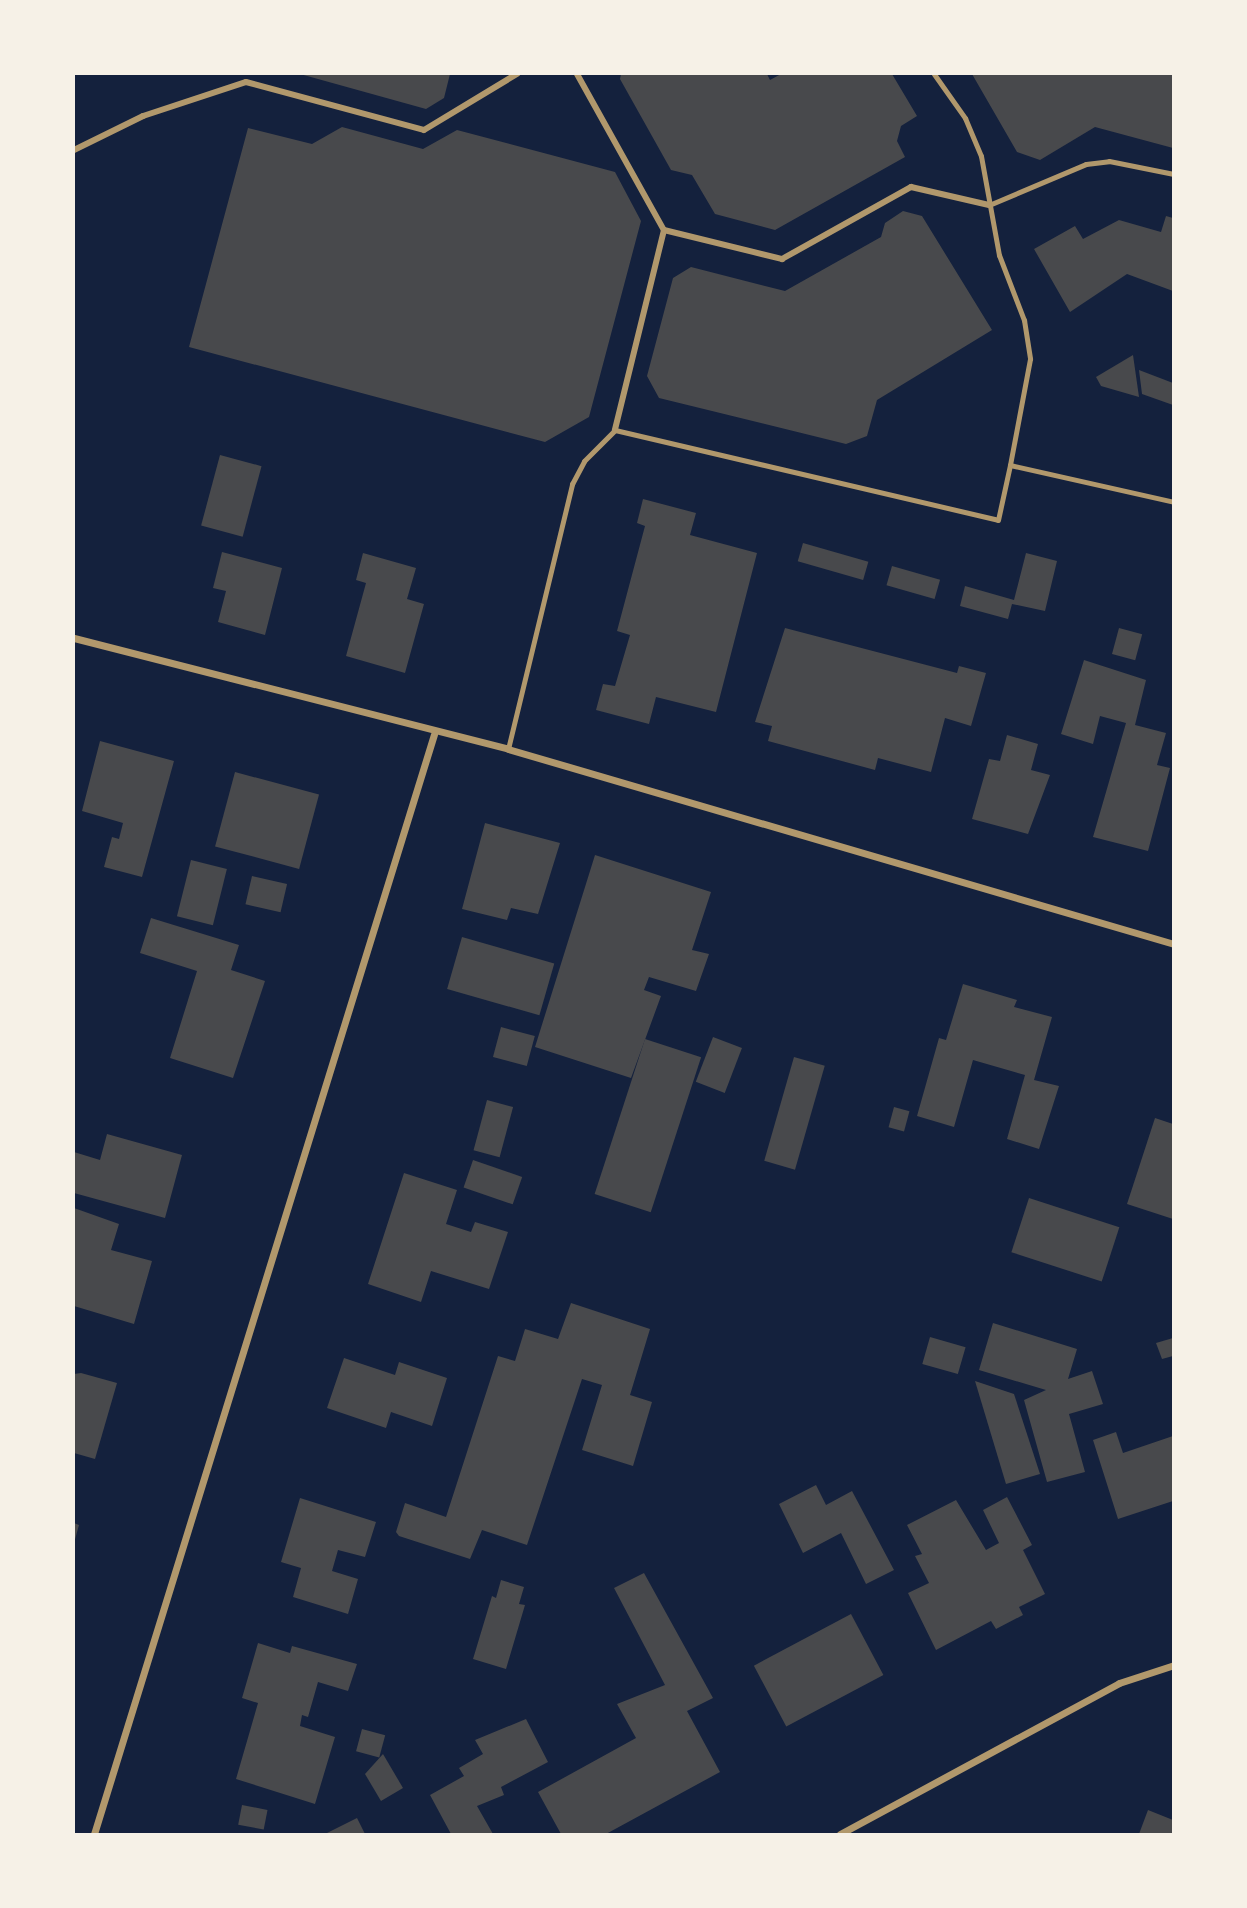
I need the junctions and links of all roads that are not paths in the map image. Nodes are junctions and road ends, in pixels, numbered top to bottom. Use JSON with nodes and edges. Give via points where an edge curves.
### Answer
{"nodes":[{"id":1,"x":517,"y":74,"type":"edge"},
{"id":2,"x":577,"y":74,"type":"edge"},
{"id":3,"x":934,"y":74,"type":"edge"},
{"id":4,"x":74,"y":150,"type":"edge"},
{"id":5,"x":1174,"y":174,"type":"edge"},
{"id":6,"x":989,"y":205,"type":"junction"},
{"id":7,"x":664,"y":230,"type":"junction"},
{"id":8,"x":615,"y":430,"type":"junction"},
{"id":9,"x":1010,"y":465,"type":"junction"},
{"id":10,"x":1174,"y":502,"type":"edge"},
{"id":11,"x":74,"y":638,"type":"edge"},
{"id":12,"x":435,"y":734,"type":"junction"},
{"id":13,"x":508,"y":749,"type":"junction"},
{"id":14,"x":1174,"y":944,"type":"edge"},
{"id":15,"x":1174,"y":1665,"type":"edge"},
{"id":16,"x":94,"y":1835,"type":"edge"},
{"id":17,"x":840,"y":1835,"type":"edge"}],
"edges":[{"from":1,"to":4,"type":"street","via":[[424,130],[246,82],[143,116]]},
{"from":2,"to":7,"type":"street"},
{"from":3,"to":6,"type":"lane","via":[[965,118],[981,156]]},
{"from":5,"to":6,"type":"lane","via":[[1109,161],[1086,164]]},
{"from":6,"to":7,"type":"street","via":[[911,187],[782,259]]},
{"from":6,"to":9,"type":"lane","via":[[999,255],[1024,320],[1030,359]]},
{"from":7,"to":8,"type":"street"},
{"from":8,"to":9,"type":"lane","via":[[998,520]]},
{"from":8,"to":13,"type":"lane","via":[[584,461],[572,484]]},
{"from":9,"to":10,"type":"lane"},
{"from":11,"to":12,"type":"street"},
{"from":12,"to":13,"type":"street"},
{"from":12,"to":16,"type":"street"},
{"from":13,"to":14,"type":"street"},
{"from":15,"to":17,"type":"street","via":[[1119,1683]]}]}
